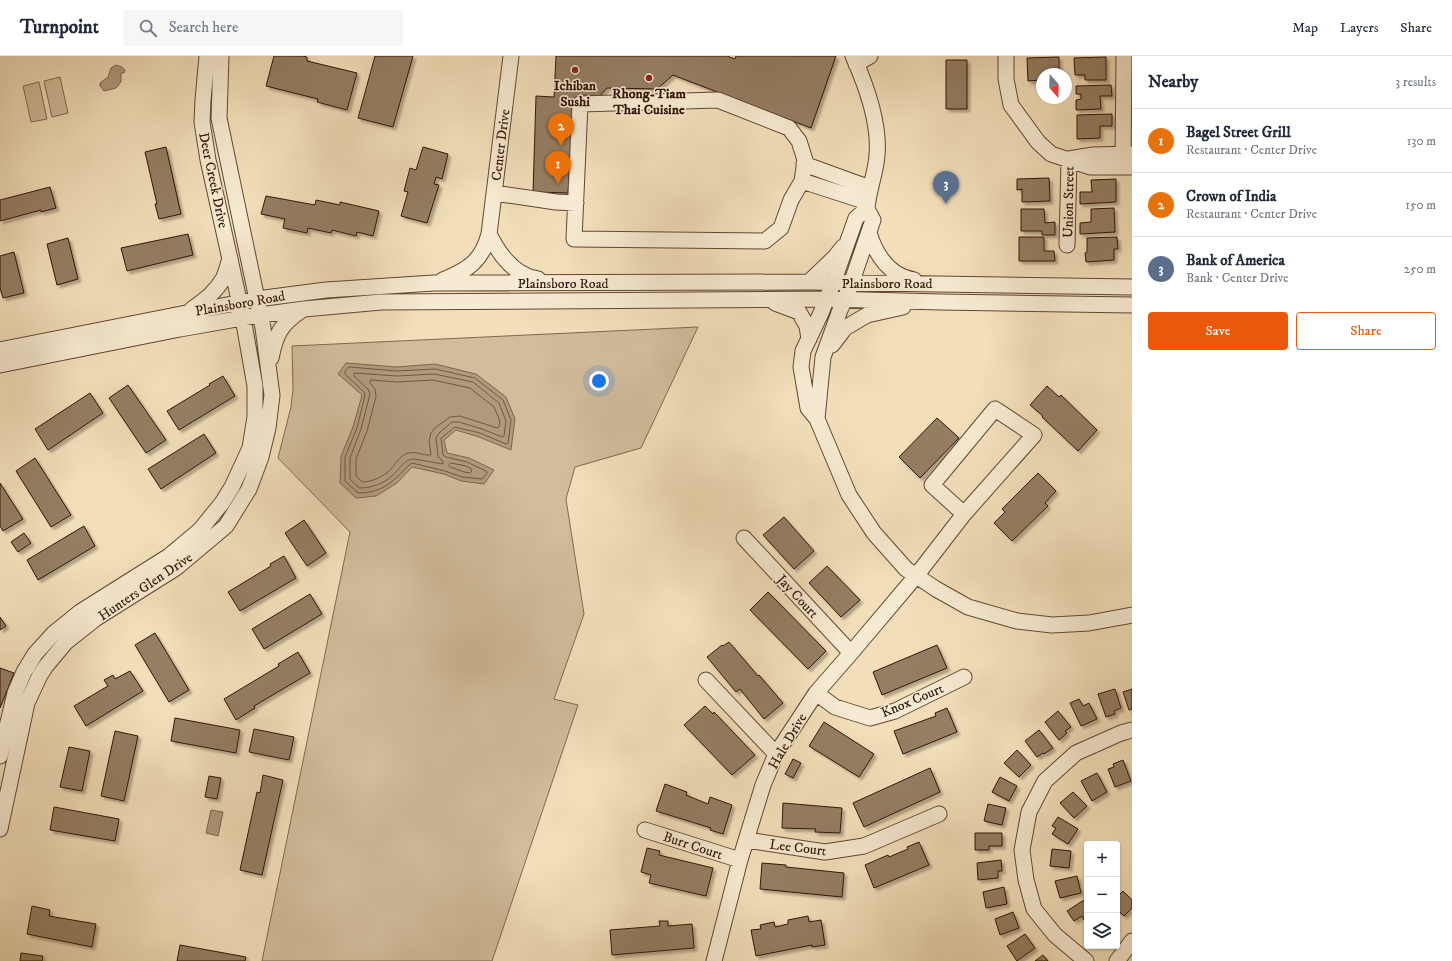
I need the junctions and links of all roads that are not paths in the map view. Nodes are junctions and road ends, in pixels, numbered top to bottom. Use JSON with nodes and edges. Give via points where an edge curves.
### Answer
{"nodes":[{"id":1,"x":208,"y":56,"type":"edge"},
{"id":2,"x":221,"y":56,"type":"edge"},
{"id":3,"x":511,"y":56,"type":"edge"},
{"id":4,"x":870,"y":56,"type":"edge"},
{"id":5,"x":1006,"y":56,"type":"edge"},
{"id":6,"x":1124,"y":56,"type":"edge"},
{"id":7,"x":854,"y":60,"type":"edge"},
{"id":8,"x":1069,"y":159,"type":"junction"},
{"id":9,"x":1127,"y":160,"type":"edge"},
{"id":10,"x":804,"y":164,"type":"junction"},
{"id":11,"x":802,"y":181,"type":"junction"},
{"id":12,"x":494,"y":193,"type":"junction"},
{"id":13,"x":868,"y":200,"type":"junction"},
{"id":14,"x":576,"y":203,"type":"junction"},
{"id":15,"x":869,"y":233,"type":"junction"},
{"id":16,"x":489,"y":234,"type":"junction"},
{"id":17,"x":847,"y":241,"type":"junction"},
{"id":18,"x":1067,"y":245,"type":"dead end"},
{"id":19,"x":230,"y":258,"type":"junction"},
{"id":20,"x":559,"y":282,"type":"junction"},
{"id":21,"x":809,"y":282,"type":"junction"},
{"id":22,"x":434,"y":283,"type":"junction"},
{"id":23,"x":833,"y":283,"type":"junction"},
{"id":24,"x":931,"y":283,"type":"junction"},
{"id":25,"x":852,"y":284,"type":"junction"},
{"id":26,"x":1132,"y":287,"type":"edge"},
{"id":27,"x":257,"y":299,"type":"junction"},
{"id":28,"x":764,"y":299,"type":"junction"},
{"id":29,"x":827,"y":299,"type":"junction"},
{"id":30,"x":844,"y":300,"type":"junction"},
{"id":31,"x":941,"y":302,"type":"junction"},
{"id":32,"x":240,"y":303,"type":"junction"},
{"id":33,"x":1132,"y":305,"type":"edge"},
{"id":34,"x":304,"y":309,"type":"junction"},
{"id":35,"x":188,"y":312,"type":"junction"},
{"id":36,"x":260,"y":315,"type":"junction"},
{"id":37,"x":243,"y":318,"type":"junction"},
{"id":38,"x":809,"y":339,"type":"junction"},
{"id":39,"x":0,"y":350,"type":"edge"},
{"id":40,"x":823,"y":357,"type":"junction"},
{"id":41,"x":0,"y":365,"type":"edge"},
{"id":42,"x":269,"y":369,"type":"junction"},
{"id":43,"x":817,"y":419,"type":"junction"},
{"id":44,"x":964,"y":514,"type":"junction"},
{"id":45,"x":744,"y":538,"type":"dead end"},
{"id":46,"x":916,"y":576,"type":"junction"},
{"id":47,"x":1132,"y":615,"type":"edge"},
{"id":48,"x":851,"y":653,"type":"junction"},
{"id":49,"x":964,"y":677,"type":"dead end"},
{"id":50,"x":706,"y":680,"type":"dead end"},
{"id":51,"x":816,"y":692,"type":"junction"},
{"id":52,"x":1132,"y":730,"type":"edge"},
{"id":53,"x":776,"y":754,"type":"junction"},
{"id":54,"x":0,"y":756,"type":"edge"},
{"id":55,"x":939,"y":814,"type":"dead end"},
{"id":56,"x":0,"y":829,"type":"edge"},
{"id":57,"x":645,"y":830,"type":"dead end"},
{"id":58,"x":747,"y":840,"type":"junction"},
{"id":59,"x":740,"y":860,"type":"junction"},
{"id":60,"x":1132,"y":941,"type":"edge"},
{"id":61,"x":714,"y":961,"type":"edge"},
{"id":62,"x":1086,"y":961,"type":"edge"},
{"id":63,"x":1117,"y":961,"type":"edge"}],
"edges":[{"from":1,"to":19,"type":"street","name":"Deer Creek Drive","via":[[202,122]]},
{"from":2,"to":27,"type":"street","name":"Deer Creek Drive","via":[[219,118]]},
{"from":3,"to":12,"type":"street","name":"Center Drive"},
{"from":4,"to":7,"type":"street"},
{"from":5,"to":8,"type":"street","via":[[1006,79],[1011,105],[1038,142],[1051,154]]},
{"from":6,"to":9,"type":"street"},
{"from":7,"to":13,"type":"street","via":[[871,104],[878,139]]},
{"from":8,"to":9,"type":"street","via":[[1093,155]]},
{"from":8,"to":18,"type":"street","name":"Union Street"},
{"from":10,"to":11,"type":"street"},
{"from":10,"to":13,"type":"street"},
{"from":10,"to":14,"type":"street","via":[[799,142],[789,128],[718,100],[580,104]]},
{"from":11,"to":13,"type":"street"},
{"from":11,"to":14,"type":"street","via":[[781,228],[765,241],[574,239]]},
{"from":12,"to":14,"type":"street"},
{"from":12,"to":16,"type":"street","name":"Center Drive"},
{"from":13,"to":15,"type":"street","via":[[873,220]]},
{"from":13,"to":17,"type":"street","via":[[856,218]]},
{"from":15,"to":24,"type":"street","via":[[874,247],[888,266],[905,279]]},
{"from":15,"to":25,"type":"street"},
{"from":16,"to":20,"type":"street","via":[[503,256],[523,274],[531,278]]},
{"from":16,"to":22,"type":"street","name":"Center Drive","via":[[482,254],[474,263],[461,272]]},
{"from":17,"to":21,"type":"street","via":[[836,256]]},
{"from":17,"to":23,"type":"street"},
{"from":19,"to":32,"type":"street","name":"Deer Creek Drive"},
{"from":19,"to":35,"type":"street","via":[[223,279],[210,295]]},
{"from":20,"to":21,"type":"street","name":"Plainsboro Road"},
{"from":20,"to":22,"type":"street","name":"Plainsboro Road"},
{"from":21,"to":23,"type":"street","name":"Plainsboro Road"},
{"from":22,"to":27,"type":"street","name":"Plainsboro Road","via":[[326,290]]},
{"from":23,"to":25,"type":"street","name":"Plainsboro Road"},
{"from":23,"to":29,"type":"street"},
{"from":24,"to":25,"type":"street","name":"Plainsboro Road"},
{"from":24,"to":26,"type":"street","name":"Plainsboro Road"},
{"from":25,"to":30,"type":"street"},
{"from":27,"to":32,"type":"street","name":"Plainsboro Road"},
{"from":27,"to":36,"type":"street","name":"Deer Creek Drive"},
{"from":28,"to":29,"type":"street","name":"Plainsboro Road"},
{"from":28,"to":34,"type":"street","name":"Plainsboro Road","via":[[392,302]]},
{"from":28,"to":38,"type":"street","via":[[799,312],[807,326]]},
{"from":29,"to":30,"type":"street","name":"Plainsboro Road"},
{"from":29,"to":38,"type":"street"},
{"from":30,"to":31,"type":"street","name":"Plainsboro Road"},
{"from":30,"to":40,"type":"street"},
{"from":31,"to":33,"type":"street","name":"Plainsboro Road"},
{"from":31,"to":40,"type":"street","via":[[867,315],[845,328]]},
{"from":32,"to":35,"type":"street","name":"Plainsboro Road"},
{"from":32,"to":37,"type":"street","name":"Hunters Glen Drive"},
{"from":34,"to":36,"type":"street","name":"Plainsboro Road"},
{"from":34,"to":42,"type":"street","via":[[288,319],[275,339]]},
{"from":35,"to":39,"type":"street","name":"Plainsboro Road"},
{"from":36,"to":37,"type":"street","name":"Plainsboro Road"},
{"from":36,"to":42,"type":"street","name":"Hunters Glen Drive"},
{"from":37,"to":41,"type":"street","name":"Plainsboro Road"},
{"from":37,"to":54,"type":"street","name":"Hunters Glen Drive","via":[[255,386],[255,417],[250,448],[232,487],[200,530],[169,556],[80,612],[54,633],[35,654],[15,693]]},
{"from":38,"to":43,"type":"street","via":[[801,367],[802,378],[808,408]]},
{"from":40,"to":43,"type":"street"},
{"from":42,"to":56,"type":"street","name":"Hunters Glen Drive","via":[[272,395],[268,428],[249,489],[226,526],[176,568],[95,619],[66,642],[46,666],[27,702]]},
{"from":43,"to":46,"type":"street","via":[[849,495],[874,533],[906,569]]},
{"from":44,"to":44,"type":"street","name":"Hale Drive","via":[[1034,435],[995,409],[932,485]]},
{"from":44,"to":46,"type":"street","name":"Hale Drive"},
{"from":45,"to":48,"type":"street","name":"Jay Court"},
{"from":46,"to":47,"type":"street","via":[[968,607],[1018,621],[1052,625],[1089,624]]},
{"from":46,"to":48,"type":"street","name":"Hale Drive"},
{"from":48,"to":51,"type":"street","name":"Hale Drive"},
{"from":49,"to":51,"type":"street","name":"Knox Court","via":[[895,710],[870,718],[836,707]]},
{"from":50,"to":53,"type":"street"},
{"from":51,"to":53,"type":"street","name":"Hale Drive"},
{"from":52,"to":62,"type":"street","via":[[1076,753],[1046,781],[1029,812],[1022,850],[1026,880],[1034,909],[1055,936]]},
{"from":53,"to":58,"type":"street","name":"Hale Drive","via":[[763,785]]},
{"from":55,"to":58,"type":"street","name":"Lee Court","via":[[864,846],[825,852]]},
{"from":57,"to":59,"type":"street","name":"Burr Court"},
{"from":58,"to":59,"type":"street","name":"Hale Drive"},
{"from":59,"to":61,"type":"street","name":"Hale Drive"},
{"from":60,"to":63,"type":"street"}]}
